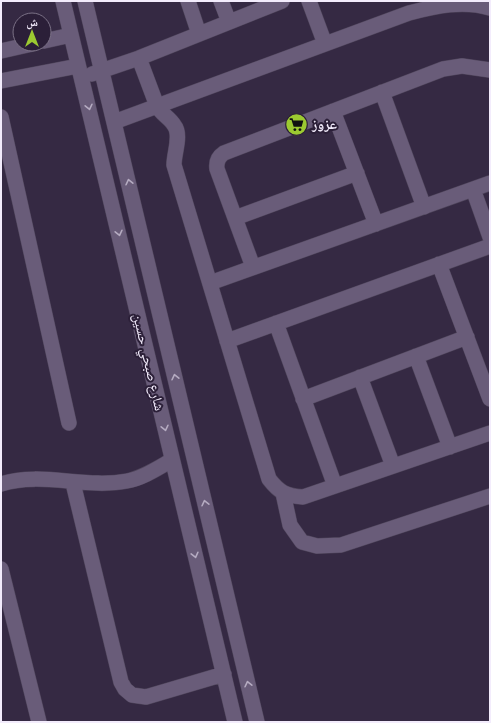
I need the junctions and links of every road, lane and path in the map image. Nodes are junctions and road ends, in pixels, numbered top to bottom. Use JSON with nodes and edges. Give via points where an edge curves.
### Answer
{"nodes":[{"id":1,"x":63,"y":1,"type":"edge"},
{"id":2,"x":85,"y":1,"type":"edge"},
{"id":3,"x":188,"y":1,"type":"edge"},
{"id":4,"x":221,"y":1,"type":"edge"},
{"id":5,"x":282,"y":1,"type":"edge"},
{"id":6,"x":309,"y":1,"type":"edge"},
{"id":7,"x":455,"y":3,"type":"edge"},
{"id":8,"x":490,"y":8,"type":"edge"},
{"id":9,"x":228,"y":22,"type":"junction"},
{"id":10,"x":199,"y":34,"type":"junction"},
{"id":11,"x":72,"y":35,"type":"junction"},
{"id":12,"x":52,"y":39,"type":"edge"},
{"id":13,"x":325,"y":44,"type":"junction"},
{"id":14,"x":12,"y":49,"type":"edge"},
{"id":15,"x":1,"y":51,"type":"edge"},
{"id":16,"x":139,"y":58,"type":"junction"},
{"id":17,"x":102,"y":70,"type":"junction"},
{"id":18,"x":490,"y":70,"type":"edge"},
{"id":19,"x":80,"y":72,"type":"junction"},
{"id":20,"x":1,"y":81,"type":"edge"},
{"id":21,"x":382,"y":92,"type":"junction"},
{"id":22,"x":157,"y":106,"type":"junction"},
{"id":23,"x":333,"y":111,"type":"junction"},
{"id":24,"x":1,"y":117,"type":"edge"},
{"id":25,"x":114,"y":122,"type":"junction"},
{"id":26,"x":357,"y":173,"type":"junction"},
{"id":27,"x":490,"y":183,"type":"edge"},
{"id":28,"x":473,"y":189,"type":"junction"},
{"id":29,"x":424,"y":207,"type":"junction"},
{"id":30,"x":235,"y":218,"type":"junction"},
{"id":31,"x":376,"y":224,"type":"junction"},
{"id":32,"x":490,"y":237,"type":"edge"},
{"id":33,"x":490,"y":246,"type":"edge"},
{"id":34,"x":439,"y":264,"type":"junction"},
{"id":35,"x":253,"y":267,"type":"junction"},
{"id":36,"x":210,"y":282,"type":"junction"},
{"id":37,"x":276,"y":323,"type":"junction"},
{"id":38,"x":467,"y":336,"type":"junction"},
{"id":39,"x":227,"y":341,"type":"junction"},
{"id":40,"x":416,"y":356,"type":"junction"},
{"id":41,"x":360,"y":377,"type":"junction"},
{"id":42,"x":303,"y":399,"type":"junction"},
{"id":43,"x":490,"y":399,"type":"edge"},
{"id":44,"x":69,"y":424,"type":"dead end"},
{"id":45,"x":490,"y":433,"type":"edge"},
{"id":46,"x":450,"y":447,"type":"junction"},
{"id":47,"x":172,"y":460,"type":"junction"},
{"id":48,"x":393,"y":466,"type":"junction"},
{"id":49,"x":73,"y":482,"type":"junction"},
{"id":50,"x":1,"y":484,"type":"edge"},
{"id":51,"x":335,"y":486,"type":"junction"},
{"id":52,"x":283,"y":493,"type":"junction"},
{"id":53,"x":490,"y":496,"type":"edge"},
{"id":54,"x":1,"y":568,"type":"edge"},
{"id":55,"x":224,"y":674,"type":"junction"},
{"id":56,"x":39,"y":722,"type":"edge"},
{"id":57,"x":236,"y":722,"type":"edge"},
{"id":58,"x":257,"y":722,"type":"edge"}],
"edges":[{"from":1,"to":11,"type":"street","name":"شارع صبحي حسين"},
{"from":2,"to":17,"type":"street","name":"شارع صبحي حسين"},
{"from":3,"to":10,"type":"street"},
{"from":4,"to":9,"type":"street"},
{"from":5,"to":9,"type":"street"},
{"from":6,"to":13,"type":"street"},
{"from":7,"to":8,"type":"street"},
{"from":7,"to":13,"type":"street","via":[[409,13]]},
{"from":9,"to":10,"type":"street"},
{"from":10,"to":16,"type":"street"},
{"from":11,"to":12,"type":"street"},
{"from":11,"to":19,"type":"street","name":"شارع صبحي حسين"},
{"from":13,"to":22,"type":"street"},
{"from":14,"to":15,"type":"street"},
{"from":16,"to":17,"type":"street"},
{"from":16,"to":22,"type":"street"},
{"from":17,"to":19,"type":"street"},
{"from":17,"to":25,"type":"street","name":"شارع صبحي حسين"},
{"from":18,"to":21,"type":"street","via":[[462,66],[444,69]]},
{"from":19,"to":20,"type":"street"},
{"from":19,"to":47,"type":"street","name":"شارع صبحي حسين","one_way":true},
{"from":21,"to":23,"type":"street"},
{"from":21,"to":29,"type":"street"},
{"from":22,"to":25,"type":"street"},
{"from":22,"to":36,"type":"street","via":[[160,113],[173,122],[177,129],[174,165]]},
{"from":23,"to":26,"type":"street"},
{"from":23,"to":30,"type":"street","via":[[220,156],[217,169]]},
{"from":24,"to":44,"type":"street"},
{"from":58,"to":25,"type":"street","name":"شارع صبحي حسين","one_way":true},
{"from":26,"to":30,"type":"street"},
{"from":26,"to":31,"type":"street"},
{"from":27,"to":28,"type":"street"},
{"from":28,"to":29,"type":"street"},
{"from":28,"to":32,"type":"street"},
{"from":29,"to":31,"type":"street"},
{"from":30,"to":35,"type":"street"},
{"from":31,"to":35,"type":"street"},
{"from":33,"to":34,"type":"street"},
{"from":34,"to":37,"type":"street"},
{"from":34,"to":38,"type":"street"},
{"from":35,"to":36,"type":"street"},
{"from":36,"to":39,"type":"street"},
{"from":37,"to":39,"type":"street"},
{"from":37,"to":42,"type":"street"},
{"from":38,"to":40,"type":"street"},
{"from":38,"to":43,"type":"street"},
{"from":39,"to":52,"type":"street","via":[[269,479]]},
{"from":40,"to":41,"type":"street"},
{"from":40,"to":46,"type":"street"},
{"from":41,"to":42,"type":"street"},
{"from":41,"to":48,"type":"street"},
{"from":42,"to":51,"type":"street"},
{"from":45,"to":46,"type":"street"},
{"from":46,"to":48,"type":"street"},
{"from":47,"to":49,"type":"street","via":[[128,481]]},
{"from":47,"to":55,"type":"street","name":"شارع صبحي حسين","one_way":true},
{"from":48,"to":51,"type":"street"},
{"from":49,"to":50,"type":"street","via":[[26,479]]},
{"from":49,"to":55,"type":"street","via":[[121,682],[125,689],[132,695],[146,698]]},
{"from":51,"to":52,"type":"street","via":[[303,497]]},
{"from":52,"to":53,"type":"street","via":[[290,525],[302,542],[317,546],[340,545]]},
{"from":54,"to":56,"type":"street"},
{"from":55,"to":57,"type":"street","name":"شارع صبحي حسين"}]}
